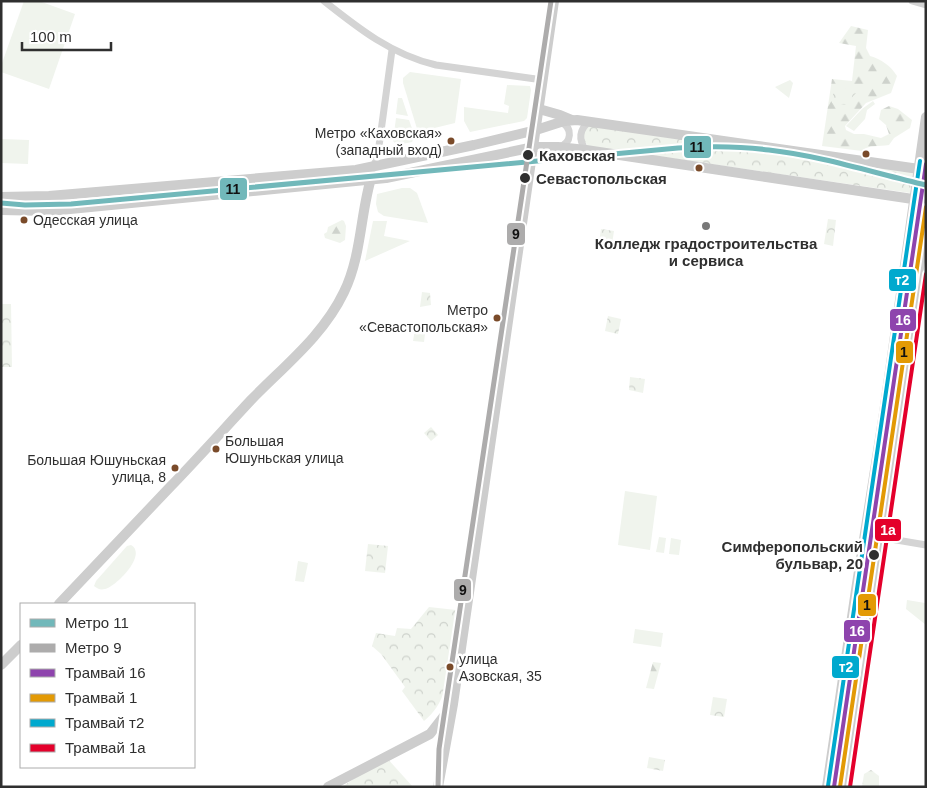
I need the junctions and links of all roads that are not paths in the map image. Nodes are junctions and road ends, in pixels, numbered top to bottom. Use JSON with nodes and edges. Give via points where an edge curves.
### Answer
{"nodes":[{"id":1,"x":324,"y":1,"type":"edge"},
{"id":2,"x":554,"y":1,"type":"edge"},
{"id":3,"x":912,"y":1,"type":"edge"},
{"id":4,"x":926,"y":5,"type":"edge"},
{"id":5,"x":392,"y":50,"type":"junction"},
{"id":6,"x":542,"y":80,"type":"junction"},
{"id":7,"x":539,"y":109,"type":"junction"},
{"id":8,"x":926,"y":117,"type":"edge"},
{"id":9,"x":572,"y":120,"type":"junction"},
{"id":10,"x":590,"y":121,"type":"junction"},
{"id":11,"x":561,"y":122,"type":"junction"},
{"id":12,"x":536,"y":130,"type":"junction"},
{"id":13,"x":534,"y":147,"type":"junction"},
{"id":14,"x":558,"y":147,"type":"junction"},
{"id":15,"x":586,"y":150,"type":"junction"},
{"id":16,"x":374,"y":167,"type":"junction"},
{"id":17,"x":922,"y":169,"type":"edge"},
{"id":18,"x":370,"y":179,"type":"junction"},
{"id":19,"x":1,"y":197,"type":"edge"},
{"id":20,"x":914,"y":199,"type":"junction"},
{"id":21,"x":926,"y":201,"type":"edge"},
{"id":22,"x":1,"y":210,"type":"edge"},
{"id":23,"x":926,"y":221,"type":"edge"},
{"id":24,"x":879,"y":537,"type":"junction"},
{"id":25,"x":926,"y":545,"type":"edge"},
{"id":26,"x":60,"y":603,"type":"edge"},
{"id":27,"x":853,"y":610,"type":"junction"},
{"id":28,"x":869,"y":612,"type":"junction"},
{"id":29,"x":20,"y":646,"type":"edge"},
{"id":30,"x":1,"y":665,"type":"edge"},
{"id":31,"x":453,"y":704,"type":"junction"},
{"id":32,"x":430,"y":734,"type":"junction"},
{"id":33,"x":444,"y":750,"type":"junction"},
{"id":34,"x":328,"y":787,"type":"edge"},
{"id":35,"x":438,"y":787,"type":"edge"},
{"id":36,"x":827,"y":787,"type":"edge"},
{"id":37,"x":842,"y":787,"type":"edge"}],
"edges":[{"from":1,"to":5,"type":"street","via":[[364,33]]},
{"from":2,"to":6,"type":"main road"},
{"from":3,"to":4,"type":"street"},
{"from":5,"to":6,"type":"street","via":[[436,65]]},
{"from":5,"to":16,"type":"street"},
{"from":6,"to":7,"type":"main road"},
{"from":7,"to":9,"type":"main road"},
{"from":7,"to":12,"type":"main road"},
{"from":8,"to":17,"type":"main road"},
{"from":9,"to":10,"type":"main road"},
{"from":9,"to":11,"type":"main road"},
{"from":10,"to":15,"type":"street","via":[[581,135]]},
{"from":10,"to":17,"type":"main road"},
{"from":11,"to":12,"type":"main road"},
{"from":11,"to":14,"type":"street","via":[[570,136]]},
{"from":12,"to":13,"type":"main road"},
{"from":12,"to":16,"type":"main road"},
{"from":13,"to":14,"type":"main road"},
{"from":13,"to":18,"type":"main road"},
{"from":13,"to":31,"type":"main road"},
{"from":14,"to":15,"type":"main road"},
{"from":15,"to":20,"type":"main road"},
{"from":16,"to":18,"type":"main road"},
{"from":16,"to":19,"type":"main road","via":[[28,198]]},
{"from":17,"to":20,"type":"main road"},
{"from":18,"to":22,"type":"main road","via":[[50,211]]},
{"from":18,"to":26,"type":"main road","via":[[354,268],[331,315],[317,334]]},
{"from":20,"to":21,"type":"main road"},
{"from":20,"to":27,"type":"main road"},
{"from":23,"to":24,"type":"main road"},
{"from":24,"to":25,"type":"street"},
{"from":24,"to":28,"type":"main road"},
{"from":27,"to":28,"type":"main road"},
{"from":27,"to":36,"type":"main road"},
{"from":28,"to":37,"type":"main road"},
{"from":29,"to":30,"type":"main road"},
{"from":31,"to":32,"type":"main road"},
{"from":31,"to":33,"type":"main road"},
{"from":32,"to":33,"type":"main road","via":[[440,738]]},
{"from":32,"to":34,"type":"main road"},
{"from":33,"to":35,"type":"main road"}]}
